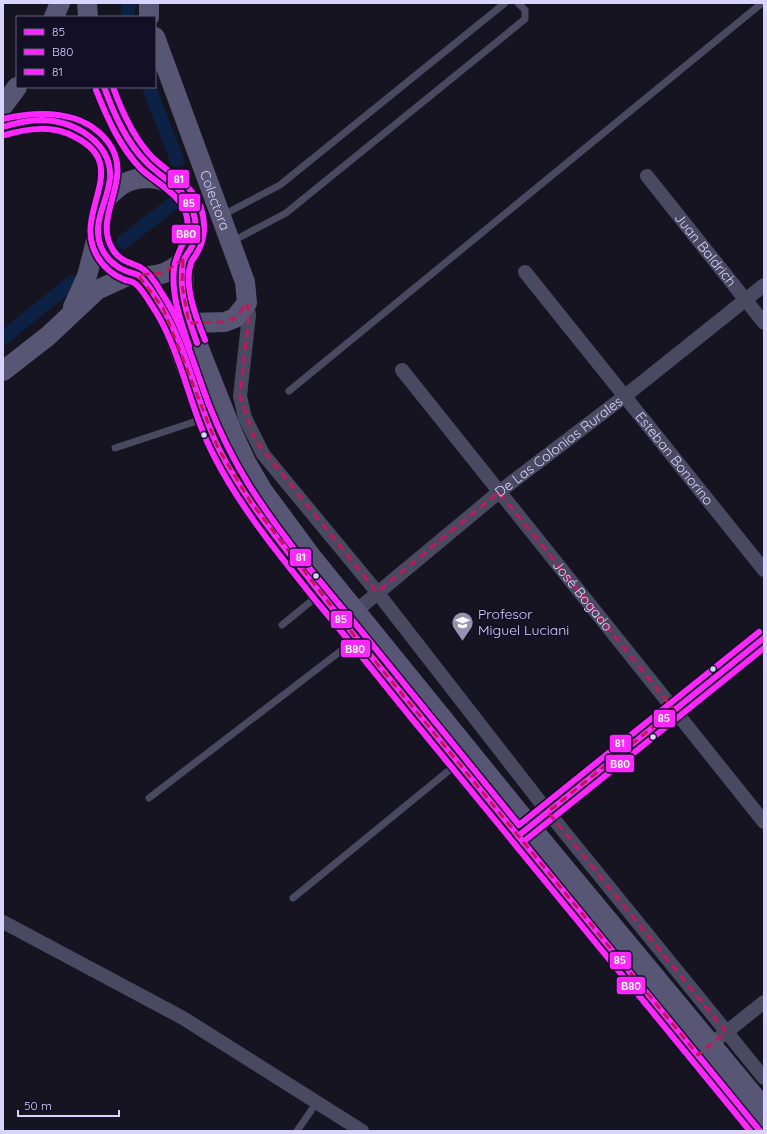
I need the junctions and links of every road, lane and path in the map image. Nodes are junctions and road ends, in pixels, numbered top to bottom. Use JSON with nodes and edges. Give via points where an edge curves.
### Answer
{"nodes":[{"id":1,"x":60,"y":3,"type":"edge"},
{"id":2,"x":87,"y":3,"type":"edge"},
{"id":3,"x":149,"y":3,"type":"edge"},
{"id":4,"x":505,"y":3,"type":"edge"},
{"id":5,"x":518,"y":3,"type":"edge"},
{"id":6,"x":762,"y":3,"type":"edge"},
{"id":7,"x":54,"y":16,"type":"edge"},
{"id":8,"x":88,"y":16,"type":"edge"},
{"id":9,"x":149,"y":16,"type":"edge"},
{"id":10,"x":156,"y":40,"type":"edge"},
{"id":11,"x":16,"y":88,"type":"edge"},
{"id":12,"x":104,"y":88,"type":"edge"},
{"id":13,"x":3,"y":106,"type":"edge"},
{"id":14,"x":3,"y":127,"type":"edge"},
{"id":15,"x":646,"y":176,"type":"dead end"},
{"id":16,"x":170,"y":183,"type":"junction"},
{"id":17,"x":105,"y":201,"type":"junction"},
{"id":18,"x":221,"y":216,"type":"junction"},
{"id":19,"x":98,"y":233,"type":"junction"},
{"id":20,"x":230,"y":242,"type":"junction"},
{"id":21,"x":183,"y":260,"type":"junction"},
{"id":22,"x":525,"y":272,"type":"dead end"},
{"id":23,"x":135,"y":274,"type":"junction"},
{"id":24,"x":764,"y":285,"type":"edge"},
{"id":25,"x":745,"y":300,"type":"junction"},
{"id":26,"x":247,"y":303,"type":"junction"},
{"id":27,"x":70,"y":314,"type":"junction"},
{"id":28,"x":189,"y":323,"type":"junction"},
{"id":29,"x":764,"y":323,"type":"edge"},
{"id":30,"x":402,"y":370,"type":"dead end"},
{"id":31,"x":3,"y":371,"type":"edge"},
{"id":32,"x":289,"y":391,"type":"dead end"},
{"id":33,"x":625,"y":396,"type":"junction"},
{"id":34,"x":205,"y":418,"type":"junction"},
{"id":35,"x":115,"y":448,"type":"dead end"},
{"id":36,"x":499,"y":492,"type":"junction"},
{"id":37,"x":764,"y":570,"type":"edge"},
{"id":38,"x":377,"y":592,"type":"junction"},
{"id":39,"x":321,"y":593,"type":"junction"},
{"id":40,"x":356,"y":611,"type":"junction"},
{"id":41,"x":282,"y":625,"type":"dead end"},
{"id":42,"x":764,"y":638,"type":"edge"},
{"id":43,"x":357,"y":639,"type":"junction"},
{"id":44,"x":674,"y":710,"type":"junction"},
{"id":45,"x":458,"y":762,"type":"junction"},
{"id":46,"x":149,"y":798,"type":"dead end"},
{"id":47,"x":548,"y":812,"type":"junction"},
{"id":48,"x":764,"y":822,"type":"edge"},
{"id":49,"x":524,"y":831,"type":"junction"},
{"id":50,"x":293,"y":898,"type":"dead end"},
{"id":51,"x":3,"y":922,"type":"edge"},
{"id":52,"x":764,"y":1002,"type":"edge"},
{"id":53,"x":726,"y":1032,"type":"junction"},
{"id":54,"x":705,"y":1050,"type":"junction"},
{"id":55,"x":764,"y":1078,"type":"edge"},
{"id":56,"x":317,"y":1102,"type":"junction"},
{"id":57,"x":764,"y":1108,"type":"edge"},
{"id":58,"x":297,"y":1131,"type":"edge"},
{"id":59,"x":362,"y":1131,"type":"edge"},
{"id":60,"x":760,"y":1131,"type":"edge"}],
"edges":[{"from":1,"to":7,"type":"main road"},
{"from":2,"to":8,"type":"main road"},
{"from":3,"to":9,"type":"main road"},
{"from":4,"to":18,"type":"lane","via":[[280,185]]},
{"from":5,"to":20,"type":"lane","via":[[525,10],[525,19],[286,213]]},
{"from":6,"to":32,"type":"lane"},
{"from":10,"to":18,"type":"main road","name":"Colectora"},
{"from":11,"to":13,"type":"main road"},
{"from":12,"to":16,"type":"main road","via":[[125,135],[147,163]]},
{"from":14,"to":17,"type":"main road","via":[[45,120],[68,125],[87,134],[102,147],[109,162],[110,178]]},
{"from":15,"to":25,"type":"street","name":"Juan Baldrich"},
{"from":16,"to":17,"type":"main road","via":[[155,178],[134,179],[116,188]]},
{"from":16,"to":21,"type":"main road","via":[[187,198],[195,218],[194,240]]},
{"from":17,"to":19,"type":"main road","via":[[98,216]]},
{"from":18,"to":20,"type":"main road","name":"Colectora"},
{"from":19,"to":23,"type":"main road","via":[[109,259],[125,272]]},
{"from":19,"to":27,"type":"main road","via":[[87,276]]},
{"from":20,"to":26,"type":"main road","name":"Colectora","via":[[245,282]]},
{"from":21,"to":23,"type":"main road","via":[[162,273]]},
{"from":21,"to":28,"type":"main road","via":[[184,298]]},
{"from":22,"to":33,"type":"street","name":"Esteban Bonorino"},
{"from":23,"to":27,"type":"main road","via":[[106,284]]},
{"from":23,"to":34,"type":"main road","via":[[163,308],[184,357]]},
{"from":24,"to":25,"type":"street","name":"De Las Colonias Rurales"},
{"from":25,"to":29,"type":"street","name":"Juan Baldrich"},
{"from":25,"to":33,"type":"street","name":"De Las Colonias Rurales"},
{"from":26,"to":28,"type":"main road","via":[[235,318],[225,322]]},
{"from":26,"to":38,"type":"street","via":[[249,315],[240,396],[245,418],[263,454]]},
{"from":27,"to":31,"type":"main road","via":[[48,336]]},
{"from":28,"to":40,"type":"main road","via":[[246,462],[311,556]]},
{"from":30,"to":36,"type":"street","name":"José Bogado"},
{"from":33,"to":36,"type":"street","name":"De Las Colonias Rurales"},
{"from":33,"to":37,"type":"street","name":"Esteban Bonorino"},
{"from":34,"to":35,"type":"lane"},
{"from":34,"to":39,"type":"main road","via":[[218,448],[250,501]]},
{"from":36,"to":38,"type":"street","name":"De Las Colonias Rurales"},
{"from":36,"to":44,"type":"street","name":"José Bogado"},
{"from":38,"to":40,"type":"street","name":"De Las Colonias Rurales"},
{"from":38,"to":47,"type":"street"},
{"from":39,"to":41,"type":"lane"},
{"from":39,"to":43,"type":"main road"},
{"from":40,"to":49,"type":"main road"},
{"from":42,"to":44,"type":"street"},
{"from":43,"to":45,"type":"main road"},
{"from":43,"to":46,"type":"lane"},
{"from":44,"to":47,"type":"street"},
{"from":44,"to":48,"type":"street","name":"José Bogado"},
{"from":45,"to":49,"type":"main road"},
{"from":45,"to":50,"type":"lane"},
{"from":47,"to":49,"type":"street"},
{"from":47,"to":53,"type":"street"},
{"from":49,"to":54,"type":"main road"},
{"from":51,"to":56,"type":"street","via":[[183,1018]]},
{"from":52,"to":53,"type":"street"},
{"from":53,"to":54,"type":"street"},
{"from":53,"to":55,"type":"street"},
{"from":54,"to":57,"type":"main road"},
{"from":54,"to":60,"type":"main road"},
{"from":56,"to":58,"type":"lane"},
{"from":56,"to":59,"type":"street"}]}
